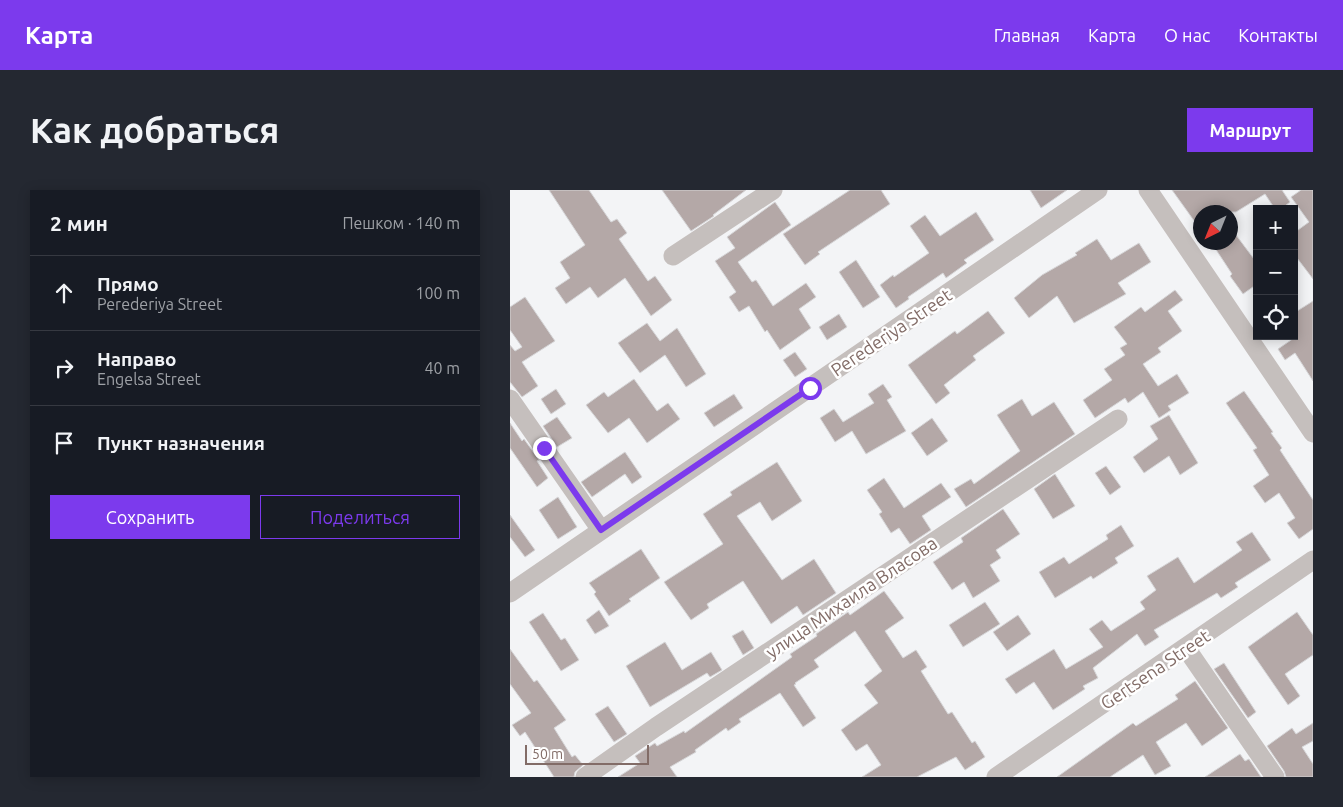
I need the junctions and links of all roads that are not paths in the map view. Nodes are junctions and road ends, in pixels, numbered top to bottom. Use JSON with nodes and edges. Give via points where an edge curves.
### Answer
{"nodes":[{"id":1,"x":773,"y":190,"type":"edge"},
{"id":2,"x":1098,"y":190,"type":"edge"},
{"id":3,"x":1148,"y":190,"type":"edge"},
{"id":4,"x":673,"y":256,"type":"dead end"},
{"id":5,"x":510,"y":399,"type":"edge"},
{"id":6,"x":1118,"y":419,"type":"dead end"},
{"id":7,"x":1313,"y":433,"type":"edge"},
{"id":8,"x":601,"y":530,"type":"junction"},
{"id":9,"x":1313,"y":560,"type":"edge"},
{"id":10,"x":510,"y":593,"type":"edge"},
{"id":11,"x":1186,"y":648,"type":"junction"},
{"id":12,"x":585,"y":777,"type":"edge"},
{"id":13,"x":996,"y":777,"type":"edge"},
{"id":14,"x":1275,"y":777,"type":"edge"}],
"edges":[{"from":1,"to":4,"type":"street"},
{"from":2,"to":8,"type":"street","name":"Perederiya Street"},
{"from":3,"to":7,"type":"street"},
{"from":5,"to":8,"type":"street"},
{"from":6,"to":12,"type":"street","name":"улица Михаила Власова"},
{"from":8,"to":10,"type":"street","name":"Perederiya Street"},
{"from":9,"to":11,"type":"street","name":"Gertsena Street"},
{"from":11,"to":13,"type":"street","name":"Gertsena Street"},
{"from":11,"to":14,"type":"street"}]}
